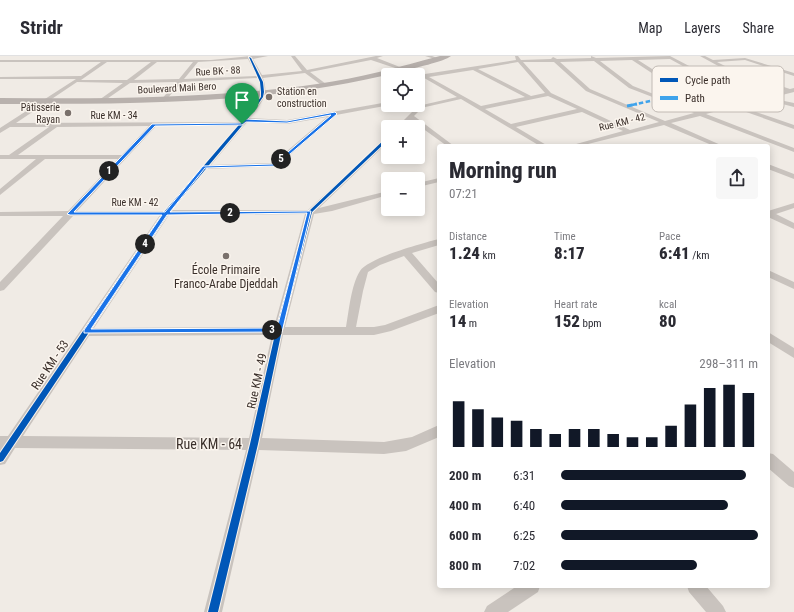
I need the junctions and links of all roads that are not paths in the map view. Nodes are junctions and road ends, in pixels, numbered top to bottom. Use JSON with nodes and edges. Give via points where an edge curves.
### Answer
{"nodes":[{"id":1,"x":16,"y":56,"type":"edge"},
{"id":2,"x":113,"y":56,"type":"edge"},
{"id":3,"x":266,"y":56,"type":"edge"},
{"id":4,"x":293,"y":56,"type":"edge"},
{"id":5,"x":364,"y":56,"type":"edge"},
{"id":6,"x":381,"y":56,"type":"edge"},
{"id":7,"x":427,"y":56,"type":"edge"},
{"id":8,"x":448,"y":56,"type":"edge"},
{"id":9,"x":458,"y":56,"type":"edge"},
{"id":10,"x":702,"y":56,"type":"edge"},
{"id":11,"x":593,"y":57,"type":"edge"},
{"id":12,"x":631,"y":57,"type":"edge"},
{"id":13,"x":669,"y":57,"type":"edge"},
{"id":14,"x":250,"y":58,"type":"junction"},
{"id":15,"x":516,"y":58,"type":"edge"},
{"id":16,"x":553,"y":58,"type":"edge"},
{"id":17,"x":745,"y":58,"type":"edge"},
{"id":18,"x":372,"y":59,"type":"junction"},
{"id":19,"x":438,"y":59,"type":"junction"},
{"id":20,"x":0,"y":61,"type":"edge"},
{"id":21,"x":7,"y":61,"type":"junction"},
{"id":22,"x":106,"y":61,"type":"junction"},
{"id":23,"x":156,"y":61,"type":"junction"},
{"id":24,"x":197,"y":61,"type":"junction"},
{"id":25,"x":712,"y":61,"type":"junction"},
{"id":26,"x":0,"y":64,"type":"edge"},
{"id":27,"x":686,"y":66,"type":"edge"},
{"id":28,"x":722,"y":66,"type":"edge"},
{"id":29,"x":768,"y":66,"type":"edge"},
{"id":30,"x":408,"y":68,"type":"junction"},
{"id":31,"x":473,"y":68,"type":"junction"},
{"id":32,"x":305,"y":71,"type":"junction"},
{"id":33,"x":652,"y":71,"type":"edge"},
{"id":34,"x":784,"y":72,"type":"edge"},
{"id":35,"x":381,"y":73,"type":"edge"},
{"id":36,"x":794,"y":75,"type":"edge"},
{"id":37,"x":425,"y":76,"type":"joint"},
{"id":38,"x":260,"y":77,"type":"junction"},
{"id":39,"x":381,"y":77,"type":"edge"},
{"id":40,"x":0,"y":78,"type":"edge"},
{"id":41,"x":82,"y":78,"type":"junction"},
{"id":42,"x":77,"y":81,"type":"junction"},
{"id":43,"x":180,"y":81,"type":"junction"},
{"id":44,"x":128,"y":82,"type":"junction"},
{"id":45,"x":324,"y":85,"type":"junction"},
{"id":46,"x":452,"y":93,"type":"junction"},
{"id":47,"x":445,"y":94,"type":"dead end"},
{"id":48,"x":549,"y":94,"type":"junction"},
{"id":49,"x":263,"y":95,"type":"junction"},
{"id":50,"x":652,"y":95,"type":"edge"},
{"id":51,"x":460,"y":98,"type":"junction"},
{"id":52,"x":531,"y":98,"type":"junction"},
{"id":53,"x":164,"y":100,"type":"junction"},
{"id":54,"x":101,"y":101,"type":"junction"},
{"id":55,"x":0,"y":102,"type":"edge"},
{"id":56,"x":43,"y":103,"type":"junction"},
{"id":57,"x":425,"y":103,"type":"edge"},
{"id":58,"x":784,"y":103,"type":"edge"},
{"id":59,"x":381,"y":105,"type":"edge"},
{"id":60,"x":794,"y":105,"type":"edge"},
{"id":61,"x":480,"y":108,"type":"junction"},
{"id":62,"x":582,"y":110,"type":"junction"},
{"id":63,"x":414,"y":112,"type":"edge"},
{"id":64,"x":697,"y":112,"type":"edge"},
{"id":65,"x":709,"y":112,"type":"edge"},
{"id":66,"x":754,"y":112,"type":"edge"},
{"id":67,"x":335,"y":113,"type":"junction"},
{"id":68,"x":702,"y":114,"type":"junction"},
{"id":69,"x":411,"y":117,"type":"junction"},
{"id":70,"x":408,"y":120,"type":"edge"},
{"id":71,"x":243,"y":122,"type":"junction"},
{"id":72,"x":666,"y":123,"type":"junction"},
{"id":73,"x":10,"y":125,"type":"junction"},
{"id":74,"x":55,"y":125,"type":"junction"},
{"id":75,"x":154,"y":125,"type":"junction"},
{"id":76,"x":510,"y":126,"type":"junction"},
{"id":77,"x":794,"y":127,"type":"edge"},
{"id":78,"x":0,"y":131,"type":"edge"},
{"id":79,"x":628,"y":131,"type":"junction"},
{"id":80,"x":448,"y":144,"type":"edge"},
{"id":81,"x":542,"y":144,"type":"edge"},
{"id":82,"x":579,"y":144,"type":"edge"},
{"id":83,"x":715,"y":144,"type":"edge"},
{"id":84,"x":381,"y":145,"type":"edge"},
{"id":85,"x":794,"y":150,"type":"edge"},
{"id":86,"x":0,"y":157,"type":"edge"},
{"id":87,"x":11,"y":157,"type":"junction"},
{"id":88,"x":43,"y":157,"type":"junction"},
{"id":89,"x":122,"y":157,"type":"junction"},
{"id":90,"x":204,"y":167,"type":"junction"},
{"id":91,"x":770,"y":167,"type":"edge"},
{"id":92,"x":794,"y":177,"type":"edge"},
{"id":93,"x":437,"y":180,"type":"edge"},
{"id":94,"x":425,"y":183,"type":"edge"},
{"id":95,"x":0,"y":193,"type":"edge"},
{"id":96,"x":381,"y":195,"type":"edge"},
{"id":97,"x":794,"y":205,"type":"edge"},
{"id":98,"x":310,"y":212,"type":"junction"},
{"id":99,"x":166,"y":213,"type":"junction"},
{"id":100,"x":770,"y":213,"type":"edge"},
{"id":101,"x":0,"y":214,"type":"edge"},
{"id":102,"x":70,"y":214,"type":"junction"},
{"id":103,"x":770,"y":215,"type":"edge"},
{"id":104,"x":794,"y":226,"type":"edge"},
{"id":105,"x":437,"y":243,"type":"edge"},
{"id":106,"x":406,"y":252,"type":"junction"},
{"id":107,"x":770,"y":276,"type":"edge"},
{"id":108,"x":4,"y":279,"type":"edge"},
{"id":109,"x":794,"y":286,"type":"edge"},
{"id":110,"x":0,"y":288,"type":"edge"},
{"id":111,"x":437,"y":288,"type":"edge"},
{"id":112,"x":437,"y":310,"type":"edge"},
{"id":113,"x":279,"y":330,"type":"junction"},
{"id":114,"x":86,"y":332,"type":"junction"},
{"id":115,"x":350,"y":332,"type":"junction"},
{"id":116,"x":770,"y":337,"type":"edge"},
{"id":117,"x":794,"y":354,"type":"edge"},
{"id":118,"x":437,"y":432,"type":"edge"},
{"id":119,"x":6,"y":442,"type":"edge"},
{"id":120,"x":254,"y":444,"type":"junction"},
{"id":121,"x":0,"y":459,"type":"edge"},
{"id":122,"x":770,"y":460,"type":"edge"},
{"id":123,"x":794,"y":481,"type":"edge"},
{"id":124,"x":529,"y":588,"type":"edge"},
{"id":125,"x":697,"y":588,"type":"edge"},
{"id":126,"x":212,"y":612,"type":"edge"},
{"id":127,"x":493,"y":612,"type":"edge"},
{"id":128,"x":717,"y":612,"type":"edge"}],
"edges":[{"from":1,"to":21,"type":"street"},
{"from":2,"to":22,"type":"street"},
{"from":3,"to":14,"type":"street"},
{"from":4,"to":32,"type":"street"},
{"from":5,"to":18,"type":"street"},
{"from":6,"to":18,"type":"street","name":"Rue BK - 88"},
{"from":7,"to":19,"type":"street"},
{"from":8,"to":19,"type":"main road","name":"Boulevard Mali Bero"},
{"from":9,"to":30,"type":"main road","name":"Boulevard Mali Bero"},
{"from":10,"to":25,"type":"street"},
{"from":11,"to":12,"type":"street"},
{"from":11,"to":16,"type":"street"},
{"from":11,"to":50,"type":"street","via":[[629,86]]},
{"from":12,"to":13,"type":"street"},
{"from":12,"to":33,"type":"street"},
{"from":13,"to":27,"type":"street"},
{"from":14,"to":24,"type":"street"},
{"from":14,"to":38,"type":"street"},
{"from":15,"to":16,"type":"street"},
{"from":15,"to":31,"type":"street"},
{"from":15,"to":48,"type":"street"},
{"from":16,"to":72,"type":"street","via":[[586,89]]},
{"from":17,"to":25,"type":"street"},
{"from":17,"to":29,"type":"street"},
{"from":18,"to":30,"type":"street"},
{"from":18,"to":32,"type":"street","name":"Rue BK - 88"},
{"from":19,"to":30,"type":"main road","name":"Boulevard Mali Bero"},
{"from":20,"to":21,"type":"street"},
{"from":21,"to":22,"type":"street"},
{"from":21,"to":26,"type":"street"},
{"from":22,"to":23,"type":"street"},
{"from":22,"to":41,"type":"street"},
{"from":23,"to":24,"type":"street"},
{"from":23,"to":44,"type":"street"},
{"from":24,"to":43,"type":"street"},
{"from":25,"to":28,"type":"street"},
{"from":31,"to":37,"type":"street"},
{"from":31,"to":52,"type":"street"},
{"from":32,"to":38,"type":"street","name":"Rue BK - 88"},
{"from":32,"to":45,"type":"street"},
{"from":34,"to":36,"type":"street"},
{"from":35,"to":45,"type":"main road","name":"Boulevard Mali Bero"},
{"from":37,"to":46,"type":"street"},
{"from":38,"to":43,"type":"street","name":"Rue BK - 88"},
{"from":38,"to":49,"type":"street"},
{"from":39,"to":49,"type":"main road","name":"Boulevard Mali Bero","via":[[321,88]]},
{"from":40,"to":41,"type":"street"},
{"from":41,"to":42,"type":"street"},
{"from":42,"to":44,"type":"street","name":"Rue BK - 88"},
{"from":42,"to":56,"type":"street"},
{"from":43,"to":44,"type":"street","name":"Rue BK - 88"},
{"from":43,"to":53,"type":"street"},
{"from":44,"to":54,"type":"street"},
{"from":45,"to":49,"type":"main road","name":"Boulevard Mali Bero"},
{"from":46,"to":47,"type":"street"},
{"from":46,"to":51,"type":"street"},
{"from":48,"to":52,"type":"street"},
{"from":48,"to":62,"type":"street"},
{"from":49,"to":53,"type":"main road","name":"Boulevard Mali Bero"},
{"from":49,"to":56,"type":"main road","name":"Boulevard Mali Bero","via":[[164,103]]},
{"from":49,"to":71,"type":"street","name":"Rue KM - 53"},
{"from":51,"to":57,"type":"street"},
{"from":51,"to":61,"type":"street"},
{"from":52,"to":61,"type":"street"},
{"from":53,"to":54,"type":"main road","name":"Boulevard Mali Bero"},
{"from":54,"to":56,"type":"main road","name":"Boulevard Mali Bero"},
{"from":55,"to":56,"type":"main road","name":"Boulevard Mali Bero"},
{"from":56,"to":73,"type":"street"},
{"from":58,"to":60,"type":"street"},
{"from":59,"to":67,"type":"street","name":"Rue KM - 34"},
{"from":61,"to":76,"type":"street"},
{"from":62,"to":76,"type":"street"},
{"from":62,"to":79,"type":"street"},
{"from":63,"to":69,"type":"street"},
{"from":64,"to":68,"type":"street"},
{"from":65,"to":68,"type":"street","name":"Rue KM - 42"},
{"from":66,"to":77,"type":"street"},
{"from":67,"to":71,"type":"street","name":"Rue KM - 34","via":[[287,122]]},
{"from":67,"to":90,"type":"street","via":[[275,165]]},
{"from":68,"to":72,"type":"street","name":"Rue KM - 42"},
{"from":68,"to":85,"type":"street"},
{"from":69,"to":70,"type":"street"},
{"from":69,"to":80,"type":"street"},
{"from":71,"to":75,"type":"street","name":"Rue KM - 34"},
{"from":71,"to":90,"type":"street","name":"Rue KM - 53"},
{"from":72,"to":79,"type":"street","name":"Rue KM - 42"},
{"from":72,"to":83,"type":"street"},
{"from":73,"to":74,"type":"street","name":"Rue KM - 34"},
{"from":73,"to":78,"type":"street"},
{"from":74,"to":75,"type":"street","name":"Rue KM - 34"},
{"from":74,"to":87,"type":"street"},
{"from":75,"to":89,"type":"street"},
{"from":76,"to":81,"type":"street"},
{"from":79,"to":82,"type":"street","name":"Rue KM - 42"},
{"from":84,"to":98,"type":"street"},
{"from":86,"to":87,"type":"street"},
{"from":87,"to":88,"type":"street"},
{"from":88,"to":89,"type":"street"},
{"from":88,"to":95,"type":"street"},
{"from":89,"to":102,"type":"street"},
{"from":90,"to":99,"type":"street","name":"Rue KM - 53"},
{"from":91,"to":92,"type":"street"},
{"from":93,"to":94,"type":"street"},
{"from":96,"to":98,"type":"street","name":"Rue KM - 42"},
{"from":97,"to":100,"type":"street"},
{"from":98,"to":99,"type":"street","name":"Rue KM - 42"},
{"from":98,"to":113,"type":"street","name":"Rue KM - 49"},
{"from":99,"to":102,"type":"street","name":"Rue KM - 42"},
{"from":99,"to":114,"type":"street","name":"Rue KM - 53"},
{"from":101,"to":102,"type":"street","name":"Rue KM - 42"},
{"from":102,"to":108,"type":"street"},
{"from":103,"to":104,"type":"street"},
{"from":105,"to":106,"type":"street"},
{"from":106,"to":111,"type":"street"},
{"from":106,"to":115,"type":"street","via":[[364,271]]},
{"from":107,"to":109,"type":"street"},
{"from":108,"to":110,"type":"street"},
{"from":112,"to":115,"type":"street","via":[[387,328]]},
{"from":113,"to":114,"type":"street"},
{"from":113,"to":115,"type":"street"},
{"from":113,"to":120,"type":"street","name":"Rue KM - 49"},
{"from":114,"to":119,"type":"street","name":"Rue KM - 53"},
{"from":116,"to":117,"type":"street"},
{"from":118,"to":120,"type":"street","name":"Rue KM - 64","via":[[402,447]]},
{"from":119,"to":120,"type":"street","name":"Rue KM - 64"},
{"from":119,"to":121,"type":"street","name":"Rue KM - 53"},
{"from":120,"to":126,"type":"street","name":"Rue KM - 49"},
{"from":122,"to":123,"type":"street"},
{"from":124,"to":127,"type":"street"},
{"from":125,"to":128,"type":"street"}]}
